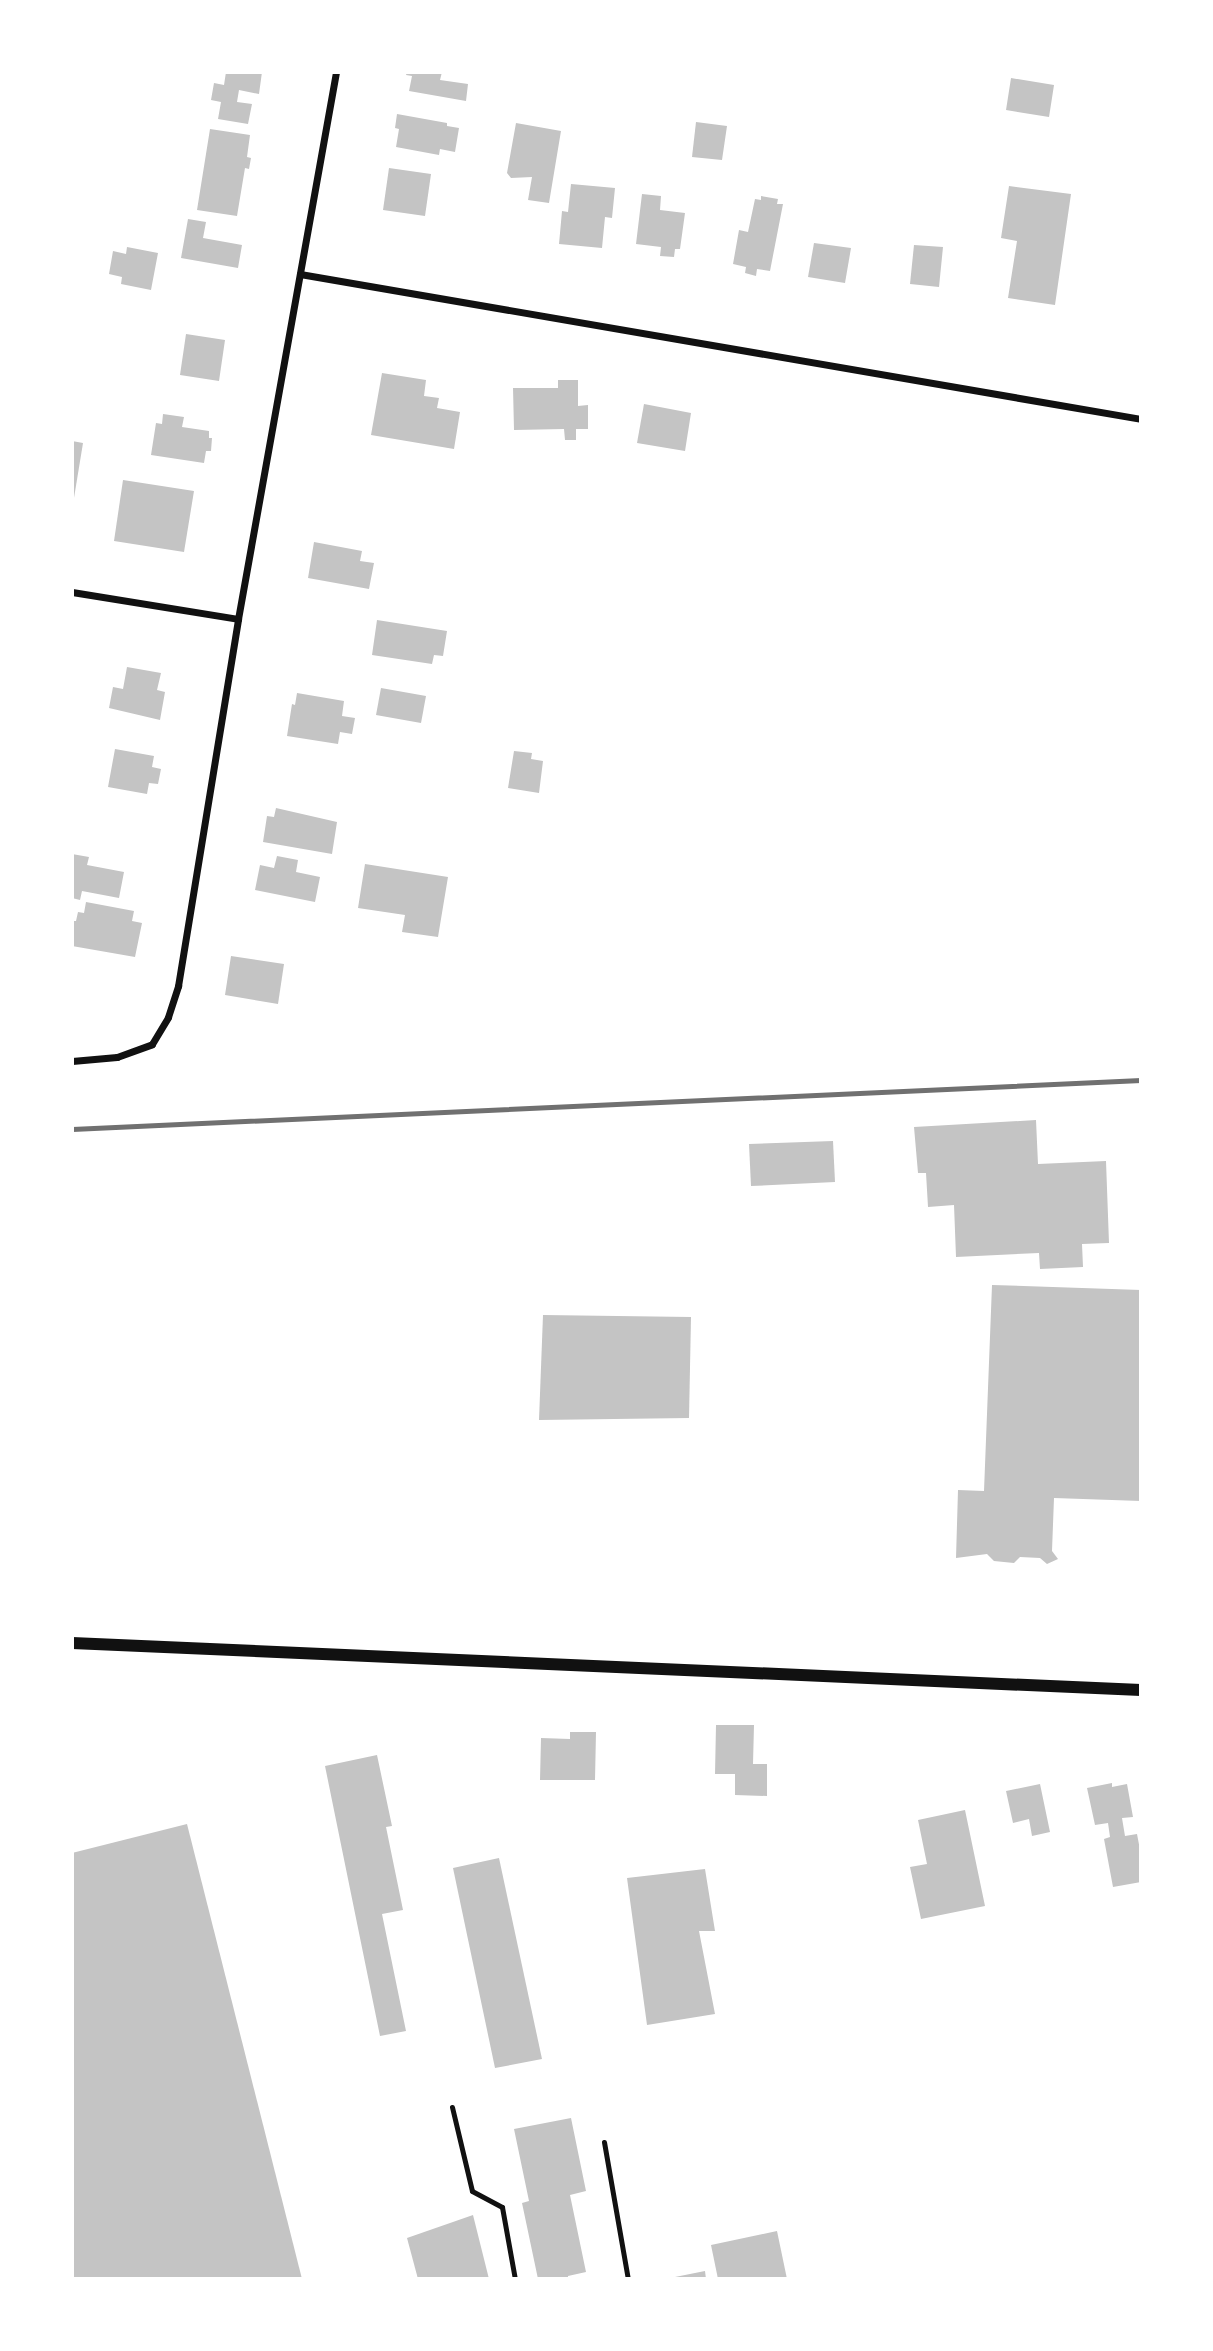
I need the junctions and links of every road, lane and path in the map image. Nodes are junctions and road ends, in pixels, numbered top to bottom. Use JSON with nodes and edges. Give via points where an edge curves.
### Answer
{"nodes":[{"id":1,"x":335,"y":72,"type":"edge"},
{"id":2,"x":300,"y":274,"type":"junction"},
{"id":3,"x":1141,"y":419,"type":"edge"},
{"id":4,"x":72,"y":592,"type":"edge"},
{"id":5,"x":238,"y":620,"type":"junction"},
{"id":6,"x":72,"y":1061,"type":"edge"},
{"id":7,"x":72,"y":1643,"type":"edge"},
{"id":8,"x":1141,"y":1690,"type":"edge"},
{"id":9,"x":452,"y":2107,"type":"dead end"},
{"id":10,"x":604,"y":2142,"type":"dead end"},
{"id":11,"x":516,"y":2279,"type":"edge"},
{"id":12,"x":628,"y":2279,"type":"edge"}],
"edges":[{"from":1,"to":2,"type":"street"},
{"from":2,"to":3,"type":"street"},
{"from":2,"to":5,"type":"street"},
{"from":4,"to":5,"type":"street"},
{"from":5,"to":6,"type":"street","via":[[178,986],[168,1017],[152,1044],[117,1057]]},
{"from":7,"to":8,"type":"street"},
{"from":9,"to":11,"type":"lane","via":[[472,2191],[502,2207]]},
{"from":10,"to":12,"type":"lane"}]}
